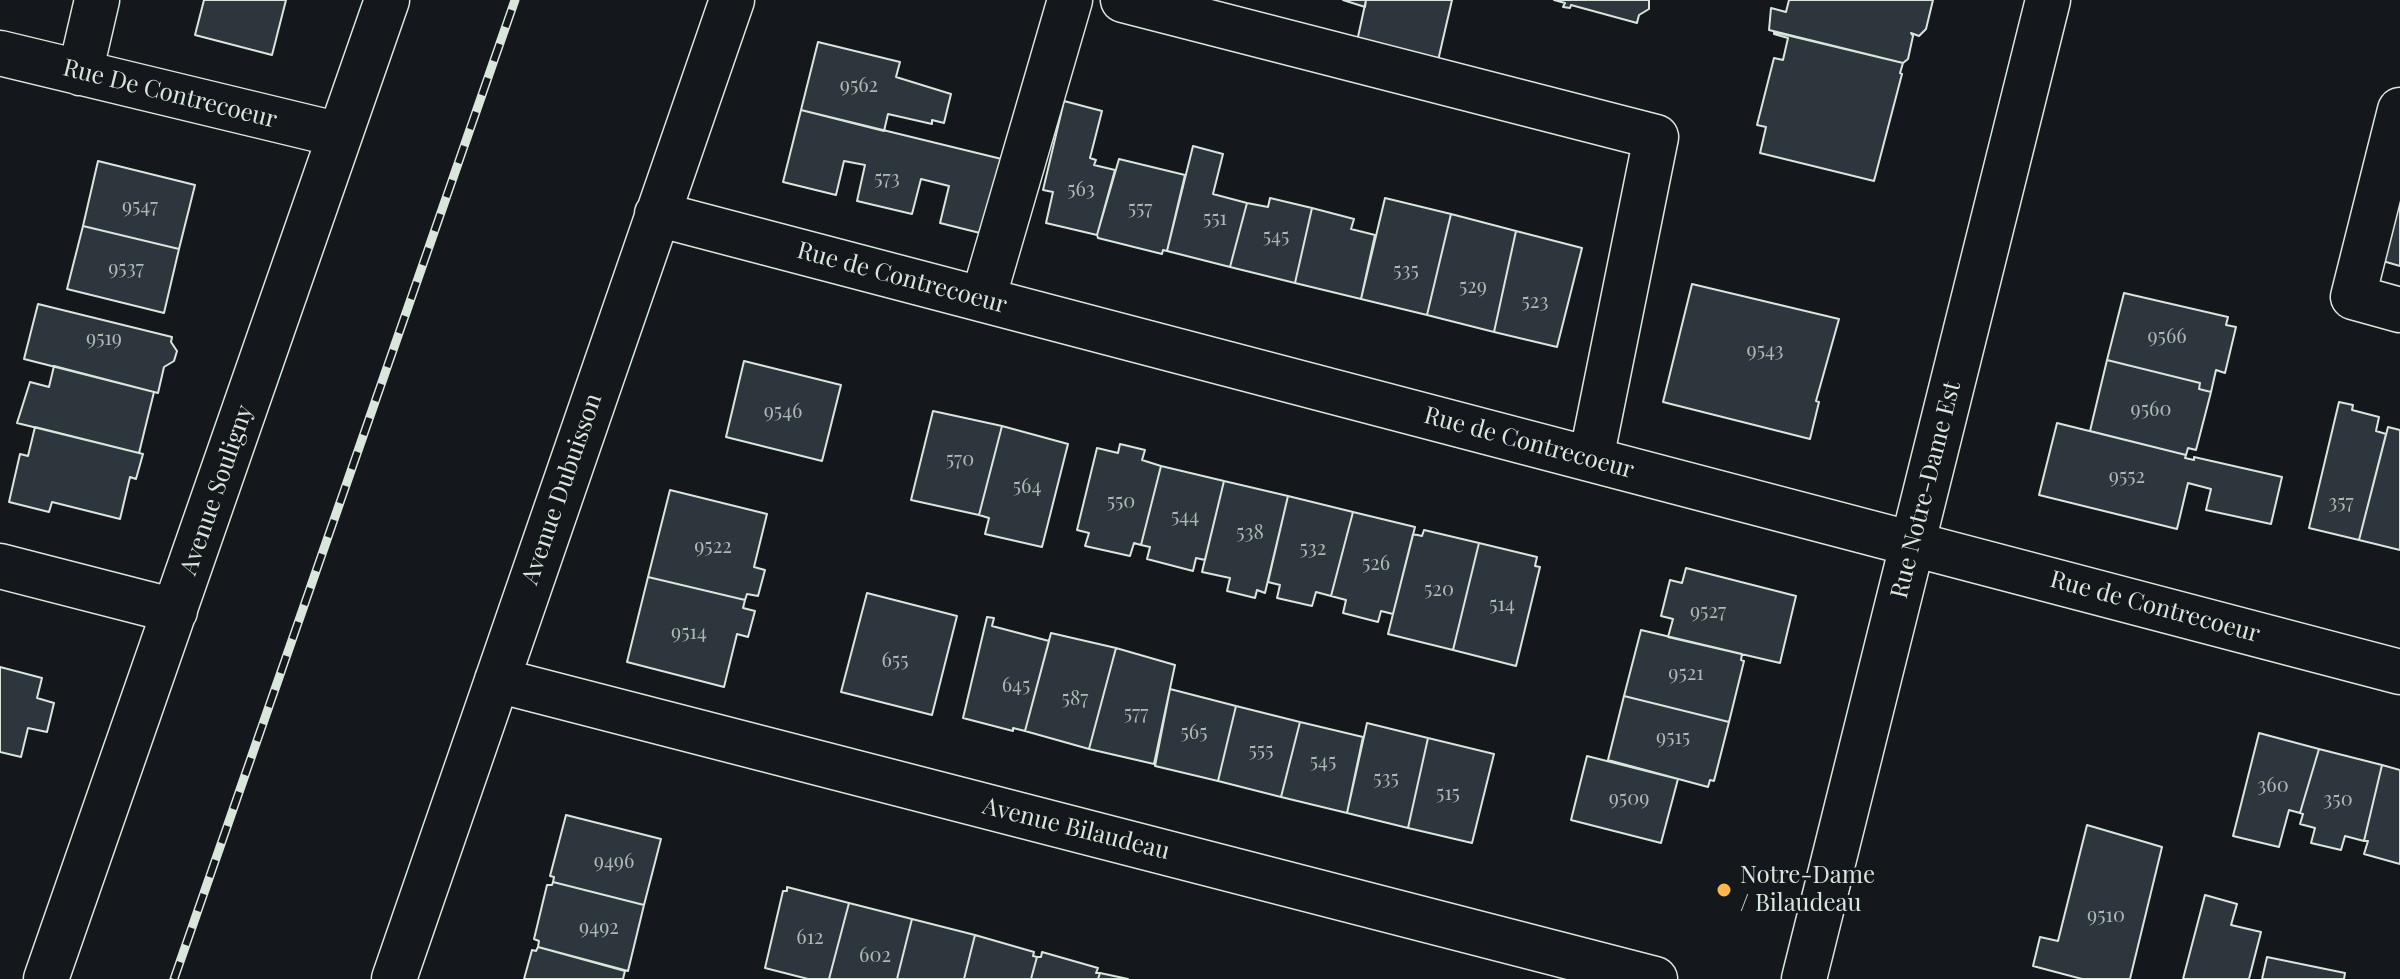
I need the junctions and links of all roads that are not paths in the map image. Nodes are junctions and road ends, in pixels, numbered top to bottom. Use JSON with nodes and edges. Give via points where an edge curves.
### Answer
{"nodes":[{"id":1,"x":97,"y":0,"type":"edge"},
{"id":2,"x":387,"y":0,"type":"edge"},
{"id":3,"x":732,"y":0,"type":"edge"},
{"id":4,"x":1070,"y":0,"type":"edge"},
{"id":5,"x":1123,"y":0,"type":"edge"},
{"id":6,"x":2048,"y":0,"type":"edge"},
{"id":7,"x":0,"y":53,"type":"edge"},
{"id":8,"x":80,"y":73,"type":"junction"},
{"id":9,"x":2400,"y":110,"type":"edge"},
{"id":10,"x":340,"y":135,"type":"junction"},
{"id":11,"x":657,"y":214,"type":"junction"},
{"id":12,"x":983,"y":299,"type":"junction"},
{"id":13,"x":2400,"y":310,"type":"edge"},
{"id":14,"x":1591,"y":459,"type":"junction"},
{"id":15,"x":1912,"y":544,"type":"junction"},
{"id":16,"x":0,"y":566,"type":"edge"},
{"id":17,"x":175,"y":611,"type":"junction"},
{"id":18,"x":2400,"y":672,"type":"edge"},
{"id":19,"x":497,"y":680,"type":"junction"},
{"id":20,"x":46,"y":979,"type":"edge"},
{"id":21,"x":394,"y":979,"type":"edge"},
{"id":22,"x":1655,"y":979,"type":"edge"},
{"id":23,"x":1804,"y":979,"type":"edge"}],
"edges":[{"from":1,"to":8,"type":"street"},
{"from":2,"to":10,"type":"street","name":"Avenue Souligny"},
{"from":3,"to":11,"type":"street","name":"Avenue Dubuisson"},
{"from":4,"to":12,"type":"street"},
{"from":5,"to":14,"type":"street","via":[[1656,137]]},
{"from":6,"to":15,"type":"street","name":"Rue Notre-Dame Est"},
{"from":7,"to":8,"type":"street","name":"Rue De Contrecoeur"},
{"from":8,"to":10,"type":"street","name":"Rue De Contrecoeur"},
{"from":9,"to":13,"type":"street","via":[[2353,297]]},
{"from":10,"to":17,"type":"street","name":"Avenue Souligny"},
{"from":11,"to":12,"type":"street","name":"Rue de Contrecoeur"},
{"from":11,"to":19,"type":"street","name":"Avenue Dubuisson"},
{"from":12,"to":14,"type":"street","name":"Rue de Contrecoeur"},
{"from":14,"to":15,"type":"street","name":"Rue de Contrecoeur"},
{"from":15,"to":18,"type":"street","name":"Rue de Contrecoeur"},
{"from":15,"to":23,"type":"street","name":"Rue Notre-Dame Est"},
{"from":16,"to":17,"type":"street"},
{"from":17,"to":20,"type":"street","name":"Avenue Souligny"},
{"from":19,"to":21,"type":"street","name":"Avenue Dubuisson"},
{"from":19,"to":22,"type":"street","name":"Avenue Bilaudeau"}]}
